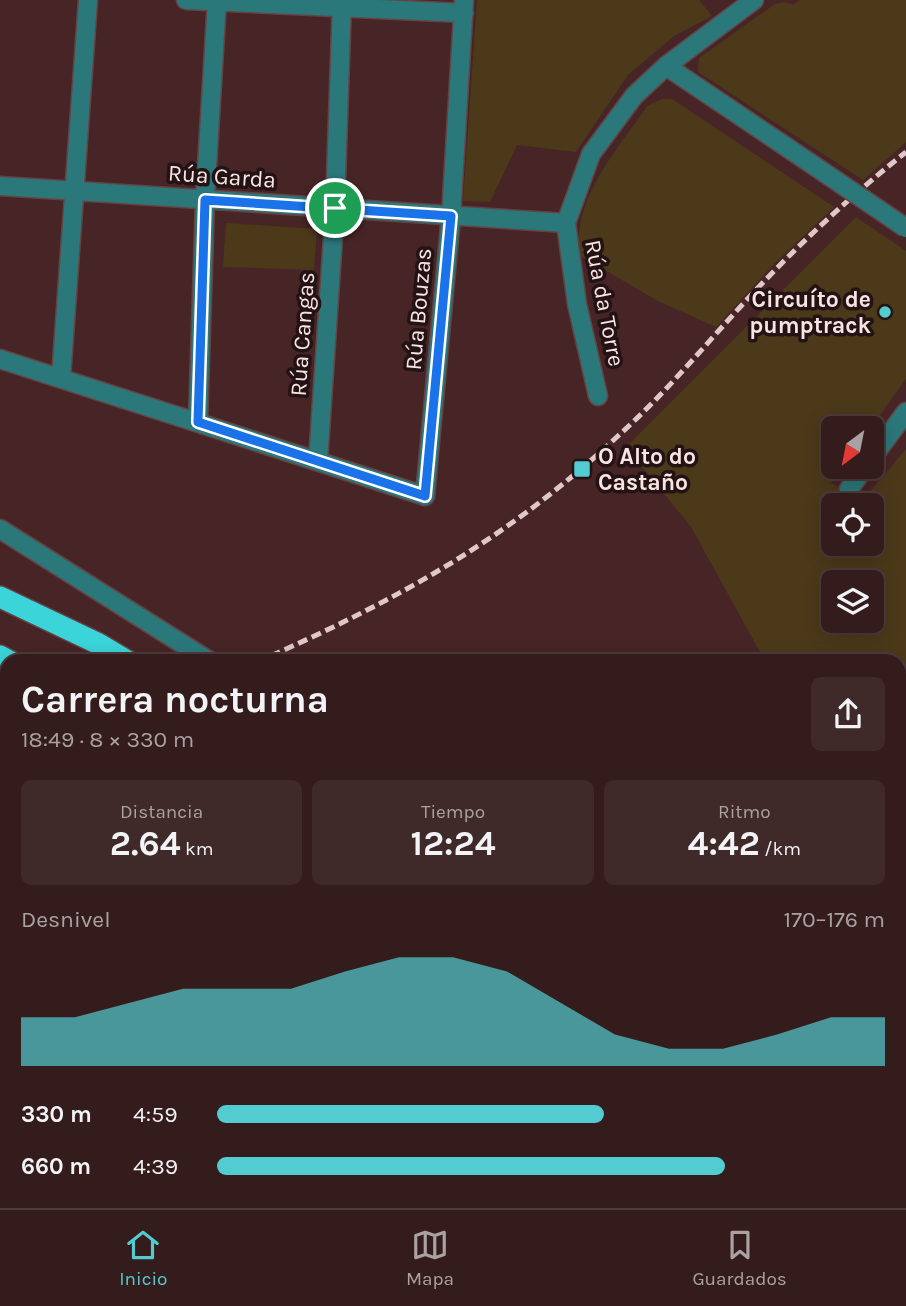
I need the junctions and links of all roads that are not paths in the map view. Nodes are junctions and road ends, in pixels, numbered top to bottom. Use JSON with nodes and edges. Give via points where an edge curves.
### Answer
{"nodes":[{"id":1,"x":88,"y":0,"type":"edge"},
{"id":2,"x":186,"y":0,"type":"edge"},
{"id":3,"x":754,"y":0,"type":"edge"},
{"id":4,"x":217,"y":1,"type":"edge"},
{"id":5,"x":342,"y":4,"type":"edge"},
{"id":6,"x":464,"y":7,"type":"edge"},
{"id":7,"x":666,"y":66,"type":"junction"},
{"id":8,"x":0,"y":186,"type":"edge"},
{"id":9,"x":75,"y":191,"type":"junction"},
{"id":10,"x":205,"y":200,"type":"junction"},
{"id":11,"x":335,"y":208,"type":"junction"},
{"id":12,"x":451,"y":216,"type":"junction"},
{"id":13,"x":566,"y":223,"type":"junction"},
{"id":14,"x":906,"y":228,"type":"edge"},
{"id":15,"x":0,"y":359,"type":"edge"},
{"id":16,"x":61,"y":378,"type":"junction"},
{"id":17,"x":598,"y":396,"type":"dead end"},
{"id":18,"x":906,"y":412,"type":"edge"},
{"id":19,"x":198,"y":422,"type":"junction"},
{"id":20,"x":884,"y":442,"type":"edge"},
{"id":21,"x":318,"y":461,"type":"junction"},
{"id":22,"x":856,"y":480,"type":"edge"},
{"id":23,"x":849,"y":489,"type":"dead end"},
{"id":24,"x":0,"y":529,"type":"edge"},
{"id":25,"x":0,"y":597,"type":"edge"},
{"id":26,"x":116,"y":654,"type":"edge"},
{"id":27,"x":198,"y":654,"type":"edge"}],
"edges":[{"from":1,"to":9,"type":"street"},
{"from":2,"to":4,"type":"street"},
{"from":3,"to":7,"type":"street","name":"Rúa da Torre"},
{"from":4,"to":5,"type":"street"},
{"from":4,"to":10,"type":"street"},
{"from":5,"to":6,"type":"street"},
{"from":5,"to":11,"type":"street","name":"Rúa Cangas"},
{"from":6,"to":12,"type":"street","name":"Rúa Bouzas"},
{"from":7,"to":13,"type":"street","name":"Rúa da Torre","via":[[634,96],[592,154]]},
{"from":7,"to":14,"type":"street","bridge":true},
{"from":8,"to":9,"type":"street","name":"Rúa Garda"},
{"from":9,"to":10,"type":"street","name":"Rúa Garda"},
{"from":9,"to":16,"type":"street"},
{"from":10,"to":11,"type":"street","name":"Rúa Garda"},
{"from":10,"to":19,"type":"street"},
{"from":11,"to":12,"type":"street","name":"Rúa Garda"},
{"from":11,"to":21,"type":"street","name":"Rúa Cangas"},
{"from":12,"to":13,"type":"street","name":"Rúa Garda"},
{"from":12,"to":21,"type":"street","name":"Rúa Bouzas","via":[[425,496]]},
{"from":13,"to":17,"type":"street","name":"Rúa da Torre","via":[[577,304]]},
{"from":15,"to":16,"type":"street"},
{"from":16,"to":19,"type":"street"},
{"from":18,"to":20,"type":"street"},
{"from":19,"to":21,"type":"street"},
{"from":22,"to":23,"type":"street"},
{"from":24,"to":27,"type":"street"},
{"from":25,"to":26,"type":"highway"}]}
